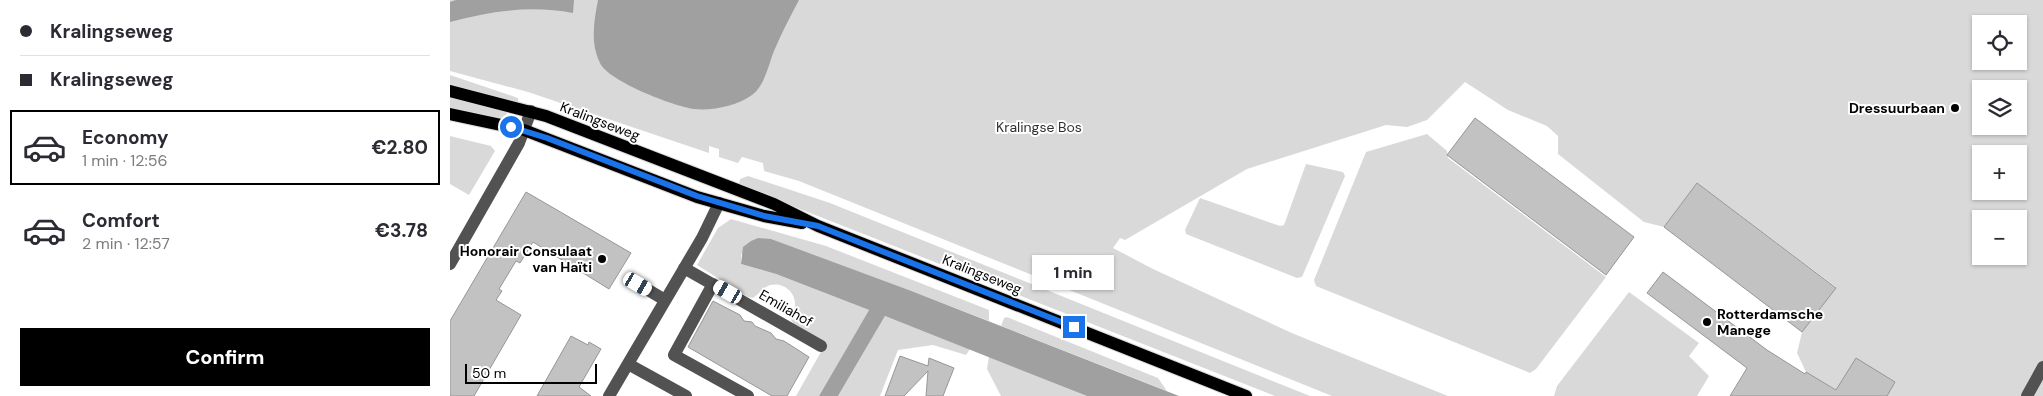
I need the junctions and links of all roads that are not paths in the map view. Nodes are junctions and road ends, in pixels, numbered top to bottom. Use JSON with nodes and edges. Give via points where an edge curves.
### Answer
{"nodes":[{"id":1,"x":450,"y":92,"type":"edge"},
{"id":2,"x":531,"y":111,"type":"junction"},
{"id":3,"x":450,"y":114,"type":"edge"},
{"id":4,"x":524,"y":130,"type":"junction"},
{"id":5,"x":726,"y":186,"type":"junction"},
{"id":6,"x":719,"y":203,"type":"junction"},
{"id":7,"x":818,"y":226,"type":"junction"},
{"id":8,"x":450,"y":264,"type":"edge"},
{"id":9,"x":684,"y":268,"type":"junction"},
{"id":10,"x":638,"y":284,"type":"dead end"},
{"id":11,"x":713,"y":284,"type":"junction"},
{"id":12,"x":665,"y":300,"type":"junction"},
{"id":13,"x":821,"y":346,"type":"dead end"},
{"id":14,"x":628,"y":364,"type":"junction"},
{"id":15,"x":2043,"y":367,"type":"edge"},
{"id":16,"x":609,"y":396,"type":"edge"},
{"id":17,"x":686,"y":396,"type":"edge"},
{"id":18,"x":748,"y":396,"type":"edge"},
{"id":19,"x":1246,"y":396,"type":"edge"},
{"id":20,"x":2027,"y":396,"type":"edge"}],
"edges":[{"from":1,"to":2,"type":"main road","name":"Kralingseweg"},
{"from":2,"to":4,"type":"street"},
{"from":2,"to":5,"type":"main road","name":"Kralingseweg"},
{"from":3,"to":4,"type":"main road","name":"Kralingseweg"},
{"from":4,"to":6,"type":"main road","name":"Kralingseweg"},
{"from":4,"to":8,"type":"street"},
{"from":5,"to":6,"type":"main road"},
{"from":5,"to":7,"type":"main road","name":"Kralingseweg","via":[[774,204]]},
{"from":6,"to":7,"type":"main road","name":"Kralingseweg"},
{"from":6,"to":9,"type":"street"},
{"from":7,"to":19,"type":"main road","name":"Kralingseweg"},
{"from":9,"to":11,"type":"street","name":"Emiliahof"},
{"from":9,"to":12,"type":"street"},
{"from":10,"to":12,"type":"street"},
{"from":11,"to":13,"type":"street","name":"Emiliahof"},
{"from":11,"to":18,"type":"street","via":[[674,355]]},
{"from":12,"to":14,"type":"street"},
{"from":14,"to":16,"type":"street"},
{"from":14,"to":17,"type":"street"},
{"from":15,"to":20,"type":"street"}]}
